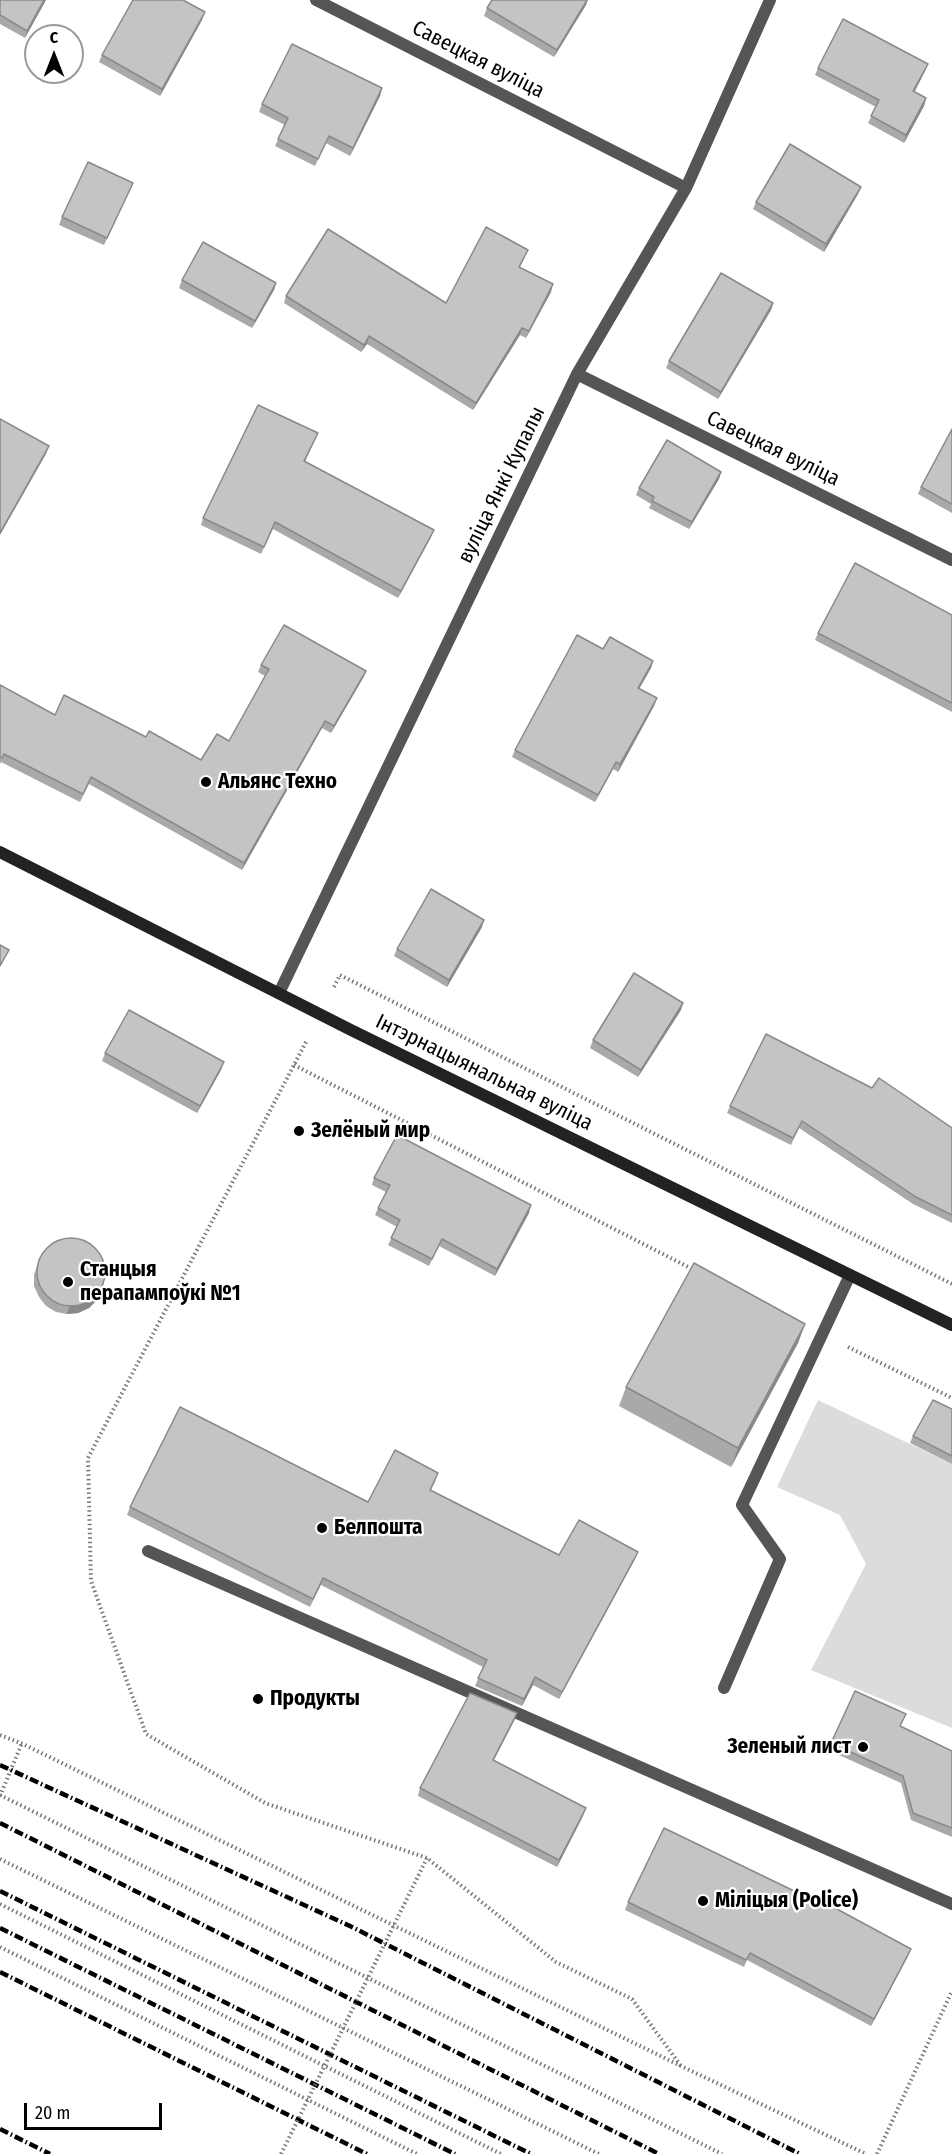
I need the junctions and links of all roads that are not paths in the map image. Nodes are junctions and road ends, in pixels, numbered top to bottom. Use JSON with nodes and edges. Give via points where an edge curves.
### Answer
{"nodes":[{"id":1,"x":316,"y":0,"type":"edge"},
{"id":2,"x":770,"y":0,"type":"edge"},
{"id":3,"x":686,"y":188,"type":"junction"},
{"id":4,"x":578,"y":374,"type":"junction"},
{"id":5,"x":952,"y":560,"type":"edge"},
{"id":6,"x":0,"y":852,"type":"edge"},
{"id":7,"x":279,"y":993,"type":"junction"},
{"id":8,"x":850,"y":1275,"type":"junction"},
{"id":9,"x":952,"y":1325,"type":"edge"},
{"id":10,"x":148,"y":1551,"type":"dead end"},
{"id":11,"x":724,"y":1688,"type":"dead end"},
{"id":12,"x":952,"y":1904,"type":"edge"}],
"edges":[{"from":1,"to":3,"type":"street","name":"Савецкая вуліца"},
{"from":2,"to":3,"type":"street","name":"вуліца Янкі Купалы"},
{"from":3,"to":4,"type":"street","name":"вуліца Янкі Купалы"},
{"from":4,"to":5,"type":"street","name":"Савецкая вуліца"},
{"from":4,"to":7,"type":"street","name":"вуліца Янкі Купалы"},
{"from":6,"to":7,"type":"street","name":"Інтэрнацыянальная вуліца"},
{"from":7,"to":8,"type":"street","name":"Інтэрнацыянальная вуліца"},
{"from":8,"to":9,"type":"street","name":"Інтэрнацыянальная вуліца"},
{"from":8,"to":11,"type":"street","via":[[742,1505],[780,1559]]},
{"from":10,"to":12,"type":"street"}]}
